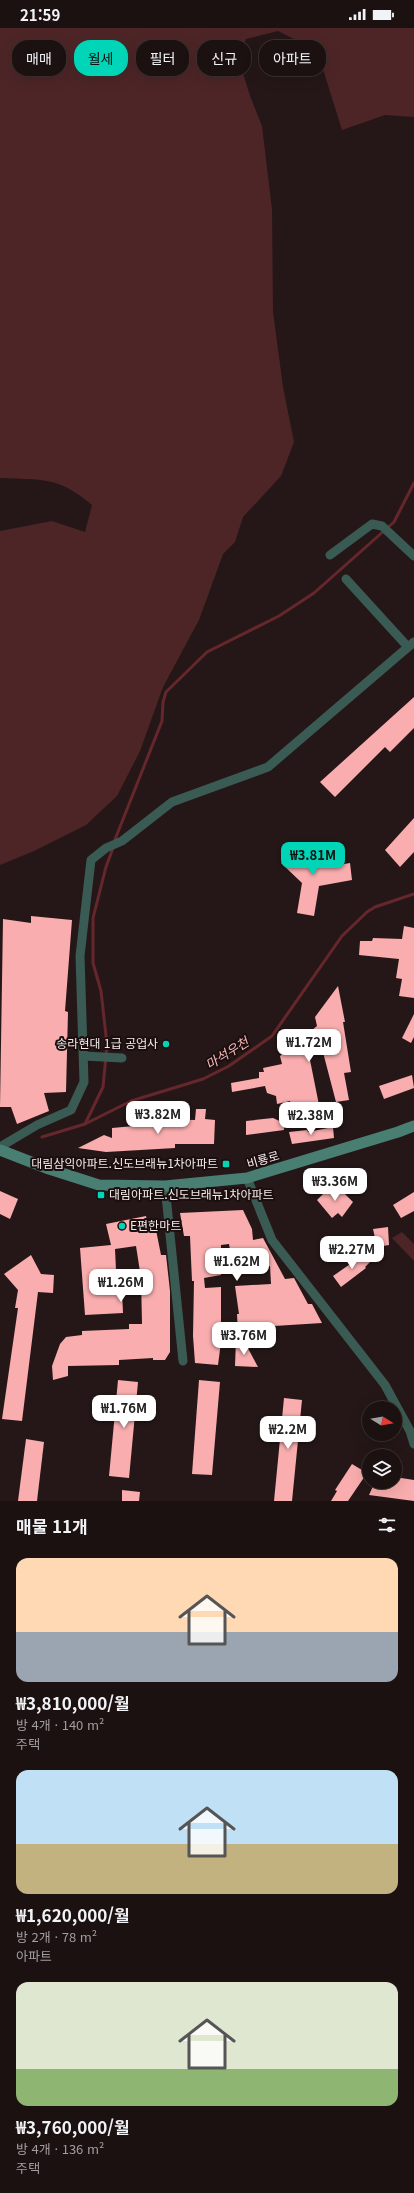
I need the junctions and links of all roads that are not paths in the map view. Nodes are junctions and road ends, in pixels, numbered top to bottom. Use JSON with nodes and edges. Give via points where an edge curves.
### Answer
{"nodes":[{"id":1,"x":330,"y":555,"type":"dead end"},
{"id":2,"x":414,"y":556,"type":"edge"},
{"id":3,"x":346,"y":579,"type":"dead end"},
{"id":4,"x":411,"y":644,"type":"edge"},
{"id":5,"x":84,"y":1056,"type":"junction"},
{"id":6,"x":118,"y":1057,"type":"dead end"},
{"id":7,"x":414,"y":1126,"type":"edge"},
{"id":8,"x":0,"y":1148,"type":"edge"},
{"id":9,"x":247,"y":1178,"type":"junction"},
{"id":10,"x":165,"y":1186,"type":"junction"},
{"id":11,"x":183,"y":1361,"type":"dead end"},
{"id":12,"x":414,"y":1444,"type":"edge"}],
"edges":[{"from":1,"to":2,"type":"street","via":[[372,524],[382,526]]},
{"from":3,"to":4,"type":"street"},
{"from":4,"to":5,"type":"street","via":[[268,768],[172,802],[122,841],[106,848],[91,860],[80,956]]},
{"from":5,"to":6,"type":"street"},
{"from":5,"to":8,"type":"street","via":[[84,1082],[71,1110],[37,1125]]},
{"from":7,"to":9,"type":"main road","name":"비룡로"},
{"from":8,"to":10,"type":"main road","name":"비룡로","via":[[49,1169],[99,1185]]},
{"from":9,"to":10,"type":"main road","name":"비룡로"},
{"from":9,"to":12,"type":"street","via":[[272,1240],[385,1385],[410,1431]]},
{"from":10,"to":11,"type":"street"}]}
